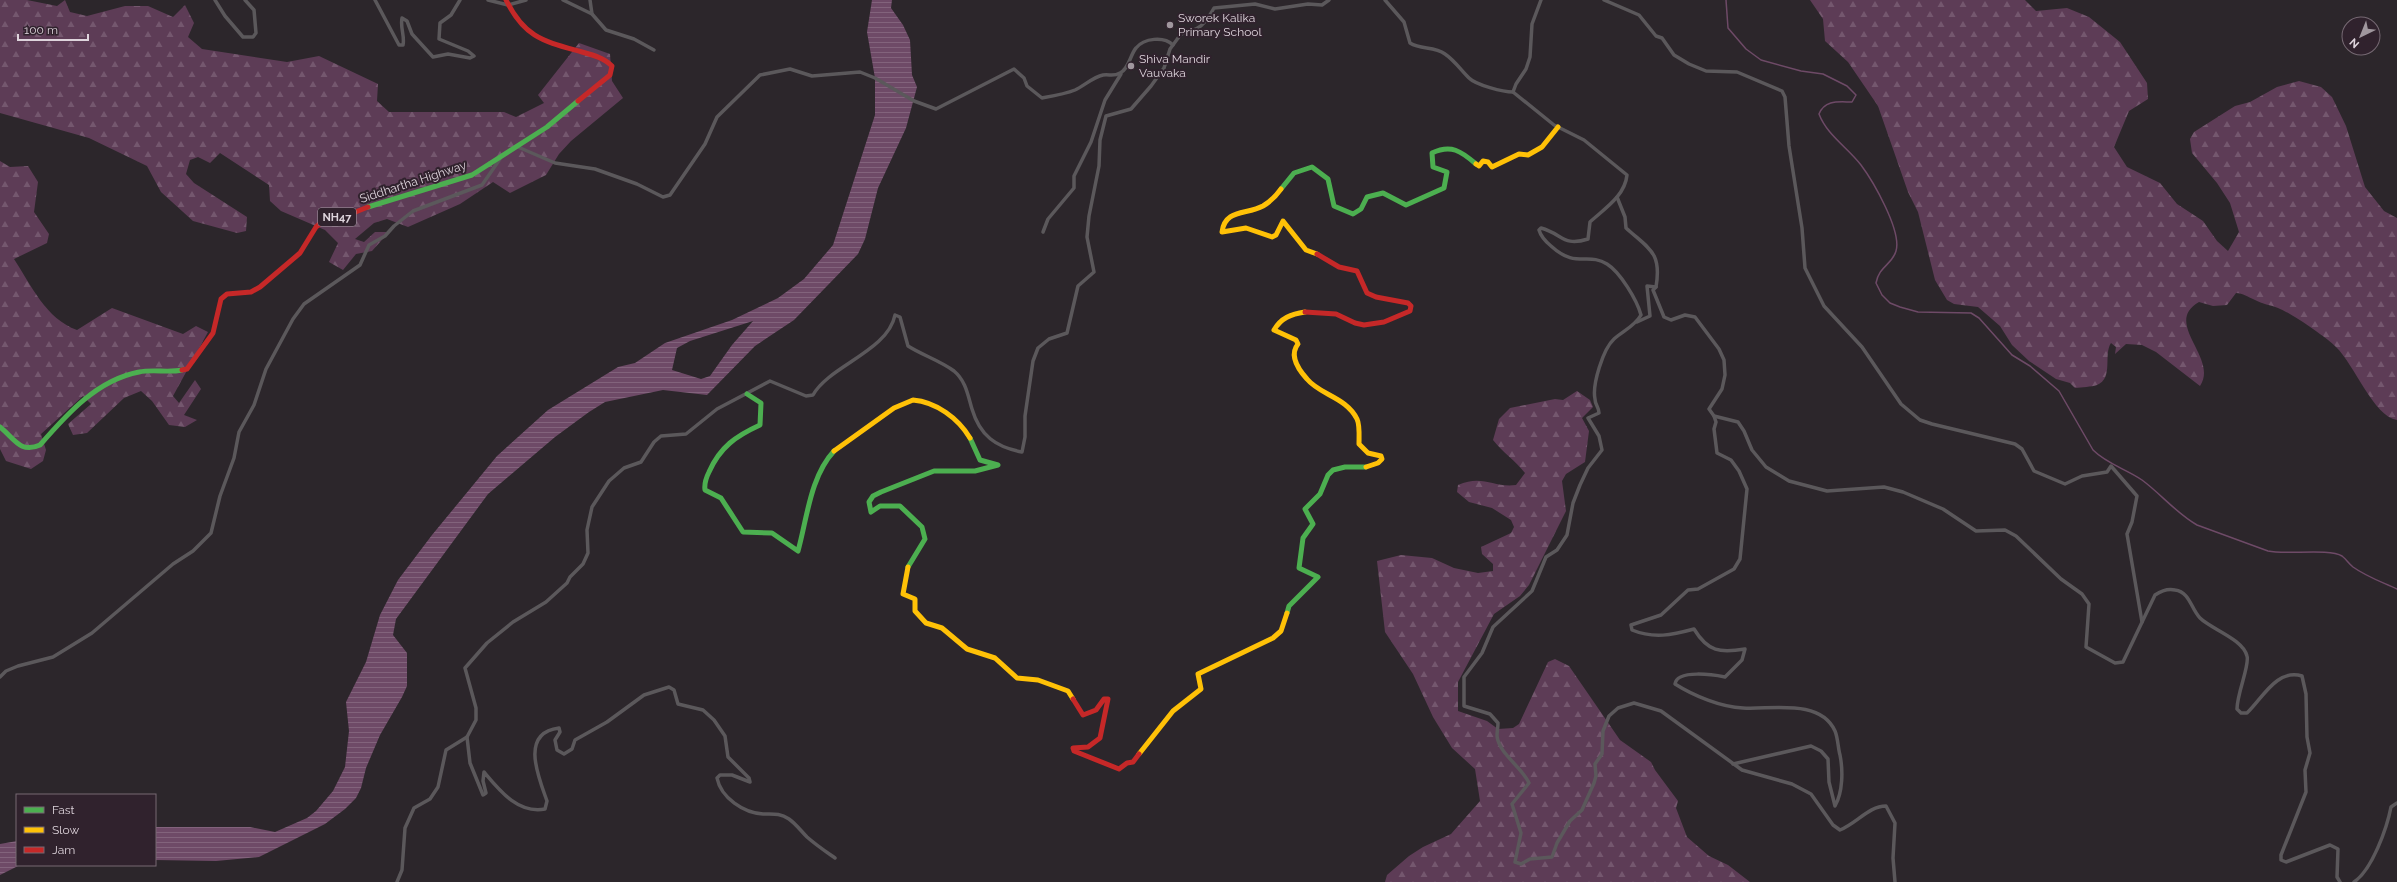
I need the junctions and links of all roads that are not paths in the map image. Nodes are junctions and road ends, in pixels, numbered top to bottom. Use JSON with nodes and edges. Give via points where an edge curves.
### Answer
{"nodes":[{"id":1,"x":215,"y":0,"type":"edge"},
{"id":2,"x":245,"y":0,"type":"edge"},
{"id":3,"x":375,"y":0,"type":"edge"},
{"id":4,"x":460,"y":0,"type":"edge"},
{"id":5,"x":488,"y":0,"type":"edge"},
{"id":6,"x":526,"y":0,"type":"edge"},
{"id":7,"x":563,"y":0,"type":"edge"},
{"id":8,"x":590,"y":0,"type":"edge"},
{"id":9,"x":1329,"y":0,"type":"edge"},
{"id":10,"x":1385,"y":0,"type":"edge"},
{"id":11,"x":1541,"y":0,"type":"edge"},
{"id":12,"x":1604,"y":0,"type":"edge"},
{"id":13,"x":507,"y":2,"type":"edge"},
{"id":14,"x":592,"y":14,"type":"junction"},
{"id":15,"x":1173,"y":45,"type":"junction"},
{"id":16,"x":654,"y":50,"type":"dead end"},
{"id":17,"x":1121,"y":73,"type":"junction"},
{"id":18,"x":1513,"y":92,"type":"junction"},
{"id":19,"x":1558,"y":126,"type":"junction"},
{"id":20,"x":518,"y":147,"type":"junction"},
{"id":21,"x":502,"y":157,"type":"junction"},
{"id":22,"x":1617,"y":197,"type":"junction"},
{"id":23,"x":1043,"y":232,"type":"dead end"},
{"id":24,"x":1656,"y":287,"type":"junction"},
{"id":25,"x":1637,"y":322,"type":"junction"},
{"id":26,"x":747,"y":394,"type":"junction"},
{"id":27,"x":1714,"y":416,"type":"junction"},
{"id":28,"x":0,"y":427,"type":"edge"},
{"id":29,"x":2142,"y":623,"type":"junction"},
{"id":30,"x":0,"y":677,"type":"edge"},
{"id":31,"x":467,"y":737,"type":"junction"},
{"id":32,"x":1732,"y":764,"type":"junction"},
{"id":33,"x":2397,"y":803,"type":"edge"},
{"id":34,"x":835,"y":858,"type":"dead end"},
{"id":35,"x":397,"y":882,"type":"edge"},
{"id":36,"x":1895,"y":882,"type":"edge"},
{"id":37,"x":2340,"y":882,"type":"edge"},
{"id":38,"x":2354,"y":882,"type":"edge"}],
"edges":[{"from":1,"to":2,"type":"street","via":[[243,36],[253,38],[256,33],[254,10]]},
{"from":3,"to":4,"type":"street","via":[[399,45],[403,45],[404,40],[400,25],[402,18],[407,21],[412,34],[433,57],[448,54],[470,58],[474,56],[468,51],[439,39],[440,23],[451,15]]},
{"from":5,"to":13,"type":"street"},
{"from":6,"to":13,"type":"street"},
{"from":7,"to":14,"type":"street"},
{"from":8,"to":14,"type":"street"},
{"from":9,"to":15,"type":"street","via":[[1322,6],[1308,4],[1275,9],[1255,4],[1214,8],[1206,22],[1197,30],[1181,34]]},
{"from":10,"to":18,"type":"street","via":[[1404,22],[1410,43],[1416,47],[1432,48],[1445,54],[1470,80],[1497,90]]},
{"from":11,"to":18,"type":"street","via":[[1532,24],[1530,57]]},
{"from":12,"to":29,"type":"street","via":[[1639,15],[1656,36],[1662,38],[1674,55],[1689,64],[1706,71],[1737,72],[1782,91],[1785,97],[1805,268],[1824,306],[1862,347],[1901,404],[1920,420],[2000,438],[2015,444],[2022,449],[2034,471],[2065,484],[2082,476],[2107,472],[2111,466],[2138,496],[2127,534]]},
{"from":13,"to":20,"type":"main road","name":"Siddhartha Highway","number":"NH47","via":[[526,29],[541,40],[565,49],[601,57],[612,66],[605,81]]},
{"from":14,"to":16,"type":"street","via":[[606,30],[634,39]]},
{"from":15,"to":17,"type":"street","via":[[1168,40],[1144,42],[1136,48]]},
{"from":15,"to":26,"type":"street","via":[[1164,68],[1131,109],[1106,116],[1100,140],[1099,166],[1087,237],[1094,272],[1078,286],[1067,333],[1049,340],[1038,348],[1033,361],[1022,452],[1003,448],[984,433],[973,411],[967,389],[954,372],[908,346],[900,317],[895,314],[893,324],[880,338],[856,360],[819,383],[813,395],[806,396],[770,381]]},
{"from":17,"to":20,"type":"street","via":[[1112,77],[1103,75],[1075,90],[1042,98],[1027,86],[1024,78],[1014,69],[936,109],[914,101],[860,72],[812,76],[790,69],[760,75],[717,117],[705,144],[681,182],[670,195],[663,197],[624,178],[595,168],[555,163]]},
{"from":17,"to":23,"type":"street","via":[[1105,100],[1091,142],[1074,176],[1074,188],[1048,219]]},
{"from":18,"to":19,"type":"street"},
{"from":19,"to":22,"type":"street","via":[[1584,140],[1627,175],[1626,184]]},
{"from":19,"to":26,"type":"main road","via":[[1542,147],[1528,155],[1519,154],[1492,167],[1488,162],[1482,161],[1479,166],[1456,149],[1437,150],[1432,153],[1433,167],[1447,172],[1444,188],[1435,194],[1416,198],[1406,205],[1383,193],[1367,197],[1361,209],[1353,214],[1336,210],[1332,206],[1328,179],[1312,167],[1302,168],[1291,173],[1276,196],[1263,206],[1251,212],[1232,214],[1223,224],[1222,232],[1246,228],[1272,237],[1276,235],[1283,222],[1306,250],[1325,257],[1339,267],[1357,272],[1367,293],[1408,303],[1411,306],[1410,311],[1399,317],[1371,324],[1356,324],[1343,316],[1324,311],[1302,311],[1286,318],[1274,330],[1296,340],[1298,344],[1293,350],[1293,356],[1307,380],[1343,402],[1358,420],[1358,444],[1368,453],[1381,456],[1382,459],[1376,465],[1343,466],[1333,470],[1327,476],[1321,494],[1306,506],[1305,509],[1313,524],[1303,538],[1299,568],[1318,577],[1289,606],[1281,631],[1273,638],[1198,674],[1201,689],[1173,711],[1134,762],[1127,763],[1119,769],[1073,748],[1088,746],[1100,738],[1108,699],[1104,699],[1099,708],[1091,714],[1083,715],[1068,691],[1038,680],[1017,678],[995,658],[967,649],[942,628],[926,622],[915,611],[915,599],[903,594],[909,562],[925,538],[925,531],[907,516],[900,506],[880,506],[871,512],[869,502],[872,496],[939,470],[969,472],[988,470],[998,465],[980,460],[968,434],[958,420],[913,399],[902,403],[842,444],[826,461],[811,498],[798,551],[772,533],[743,532],[721,498],[705,490],[704,484],[715,455],[732,438],[760,425],[761,403]]},
{"from":20,"to":21,"type":"main road","name":"Siddhartha Highway","number":"NH47"},
{"from":21,"to":28,"type":"main road","name":"Siddhartha Highway","number":"NH47","via":[[472,175],[380,202],[343,217],[324,220],[316,227],[300,253],[260,287],[251,292],[231,293],[222,299],[213,333],[187,369],[171,373],[148,371],[129,374],[112,382],[82,401],[40,445],[31,449],[17,446]]},
{"from":21,"to":30,"type":"street","via":[[482,185],[413,211],[385,236],[369,245],[360,265],[304,304],[266,369],[254,405],[239,432],[234,458],[220,496],[211,533],[193,552],[173,564],[92,633],[53,657],[18,666]]},
{"from":22,"to":24,"type":"street","via":[[1625,217],[1626,228],[1653,252],[1657,265]]},
{"from":22,"to":25,"type":"street","via":[[1590,222],[1588,239],[1574,243],[1548,230],[1539,230],[1541,236],[1562,256],[1573,260],[1594,260],[1608,264],[1635,299],[1641,315]]},
{"from":24,"to":25,"type":"street","via":[[1647,286],[1650,316]]},
{"from":24,"to":27,"type":"street","via":[[1653,290],[1664,317],[1671,320],[1686,315],[1695,317],[1722,354],[1725,369],[1722,389],[1709,409]]},
{"from":25,"to":32,"type":"street","via":[[1612,341],[1601,361],[1594,390],[1599,413],[1588,418],[1599,436],[1602,450],[1588,468],[1580,485],[1573,503],[1567,535],[1557,550],[1546,557],[1532,591],[1493,627],[1482,653],[1464,677],[1464,706],[1490,714],[1498,723],[1497,736],[1503,750],[1519,767],[1529,783],[1512,804],[1521,833],[1515,862],[1521,864],[1530,859],[1552,857],[1570,821],[1582,810],[1596,776],[1595,764],[1602,754],[1603,731],[1609,716],[1618,708],[1634,703],[1661,711]]},
{"from":26,"to":31,"type":"street","via":[[717,408],[686,434],[661,436],[654,442],[642,462],[624,468],[609,481],[592,508],[587,530],[588,553],[583,564],[546,602],[513,622],[487,643],[465,668],[476,708],[476,720]]},
{"from":27,"to":29,"type":"street","via":[[1738,422],[1752,450],[1766,467],[1788,481],[1827,491],[1884,487],[1943,509],[1976,531],[2005,530],[2016,536],[2061,579],[2082,594],[2089,604],[2086,647],[2115,663],[2123,662]]},
{"from":27,"to":32,"type":"street","via":[[1717,453],[1730,460],[1740,471],[1747,489],[1740,559],[1734,569],[1698,589],[1688,590],[1661,615],[1631,625],[1632,630],[1646,636],[1662,636],[1694,629],[1702,642],[1713,649],[1745,649],[1742,660],[1726,677],[1686,674],[1675,684],[1729,706],[1793,708],[1822,716],[1835,731],[1839,750],[1839,800],[1836,806],[1829,782],[1828,759],[1812,746]]},
{"from":29,"to":37,"type":"street","via":[[2155,595],[2163,590],[2176,590],[2189,598],[2199,617],[2210,626],[2225,632],[2247,654],[2249,665],[2237,696],[2237,709],[2241,713],[2247,713],[2269,687],[2285,675],[2294,673],[2302,676],[2306,694],[2310,753],[2305,770],[2306,792],[2280,855],[2281,860],[2286,862],[2330,845],[2338,850],[2336,877]]},
{"from":31,"to":34,"type":"street","via":[[470,763],[483,794],[486,793],[484,772],[518,806],[533,811],[545,809],[547,801],[534,756],[538,742],[549,730],[559,728],[557,750],[564,754],[572,749],[576,740],[607,722],[644,695],[669,687],[674,690],[678,704],[703,710],[714,720],[725,736],[728,757],[749,778],[750,782],[732,775],[720,775],[717,778],[719,786],[731,801],[747,810],[763,814],[777,812]]},
{"from":31,"to":35,"type":"street","via":[[446,750],[438,787],[430,799],[414,808],[405,828],[402,870]]},
{"from":32,"to":36,"type":"street","via":[[1742,770],[1792,784],[1811,794],[1833,826],[1840,830],[1853,825],[1877,806],[1886,806],[1895,824]]},
{"from":33,"to":38,"type":"street","via":[[2391,807],[2388,826],[2370,862],[2360,878]]}]}
